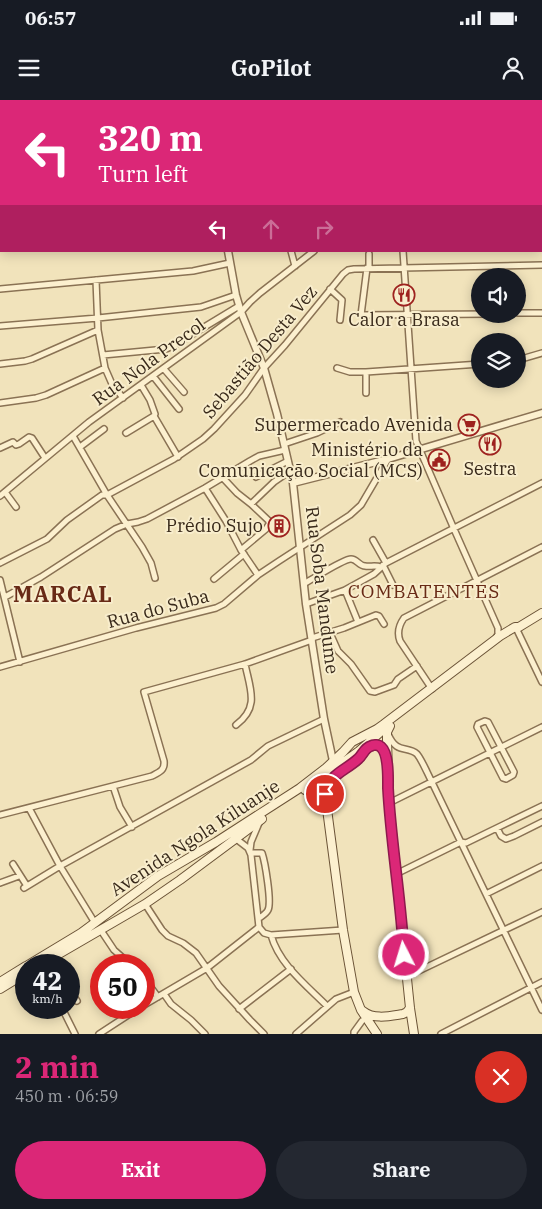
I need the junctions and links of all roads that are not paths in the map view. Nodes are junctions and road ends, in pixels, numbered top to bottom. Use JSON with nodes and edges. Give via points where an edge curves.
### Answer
{"nodes":[{"id":1,"x":228,"y":252,"type":"edge"},
{"id":2,"x":291,"y":252,"type":"edge"},
{"id":3,"x":313,"y":252,"type":"edge"},
{"id":4,"x":403,"y":252,"type":"edge"},
{"id":5,"x":369,"y":254,"type":"dead end"},
{"id":6,"x":230,"y":263,"type":"junction"},
{"id":7,"x":542,"y":265,"type":"edge"},
{"id":8,"x":294,"y":266,"type":"junction"},
{"id":9,"x":404,"y":267,"type":"junction"},
{"id":10,"x":368,"y":268,"type":"junction"},
{"id":11,"x":96,"y":280,"type":"junction"},
{"id":12,"x":0,"y":289,"type":"edge"},
{"id":13,"x":330,"y":289,"type":"junction"},
{"id":14,"x":236,"y":295,"type":"junction"},
{"id":15,"x":240,"y":309,"type":"junction"},
{"id":16,"x":526,"y":313,"type":"edge"},
{"id":17,"x":542,"y":313,"type":"edge"},
{"id":18,"x":471,"y":314,"type":"edge"},
{"id":19,"x":408,"y":316,"type":"junction"},
{"id":20,"x":98,"y":318,"type":"junction"},
{"id":21,"x":340,"y":320,"type":"dead end"},
{"id":22,"x":0,"y":326,"type":"edge"},
{"id":23,"x":98,"y":330,"type":"junction"},
{"id":24,"x":542,"y":353,"type":"edge"},
{"id":25,"x":103,"y":355,"type":"junction"},
{"id":26,"x":526,"y":358,"type":"edge"},
{"id":27,"x":0,"y":364,"type":"edge"},
{"id":28,"x":471,"y":365,"type":"edge"},
{"id":29,"x":105,"y":368,"type":"junction"},
{"id":30,"x":264,"y":368,"type":"junction"},
{"id":31,"x":336,"y":368,"type":"dead end"},
{"id":32,"x":164,"y":369,"type":"junction"},
{"id":33,"x":411,"y":369,"type":"junction"},
{"id":34,"x":366,"y":372,"type":"junction"},
{"id":35,"x":153,"y":376,"type":"junction"},
{"id":36,"x":141,"y":385,"type":"junction"},
{"id":37,"x":184,"y":392,"type":"dead end"},
{"id":38,"x":366,"y":393,"type":"dead end"},
{"id":39,"x":123,"y":398,"type":"junction"},
{"id":40,"x":0,"y":403,"type":"edge"},
{"id":41,"x":178,"y":409,"type":"dead end"},
{"id":42,"x":542,"y":413,"type":"edge"},
{"id":43,"x":154,"y":416,"type":"junction"},
{"id":44,"x":340,"y":422,"type":"dead end"},
{"id":45,"x":104,"y":429,"type":"dead end"},
{"id":46,"x":126,"y":433,"type":"dead end"},
{"id":47,"x":72,"y":436,"type":"junction"},
{"id":48,"x":80,"y":447,"type":"junction"},
{"id":49,"x":285,"y":447,"type":"junction"},
{"id":50,"x":0,"y":448,"type":"edge"},
{"id":51,"x":419,"y":449,"type":"junction"},
{"id":52,"x":178,"y":456,"type":"junction"},
{"id":53,"x":45,"y":458,"type":"junction"},
{"id":54,"x":388,"y":459,"type":"junction"},
{"id":55,"x":288,"y":461,"type":"junction"},
{"id":56,"x":290,"y":471,"type":"junction"},
{"id":57,"x":256,"y":477,"type":"dead end"},
{"id":58,"x":223,"y":478,"type":"junction"},
{"id":59,"x":293,"y":483,"type":"junction"},
{"id":60,"x":542,"y":483,"type":"edge"},
{"id":61,"x":205,"y":488,"type":"junction"},
{"id":62,"x":2,"y":494,"type":"edge"},
{"id":63,"x":107,"y":495,"type":"junction"},
{"id":64,"x":251,"y":504,"type":"junction"},
{"id":65,"x":16,"y":507,"type":"dead end"},
{"id":66,"x":127,"y":524,"type":"junction"},
{"id":67,"x":454,"y":529,"type":"junction"},
{"id":68,"x":373,"y":540,"type":"dead end"},
{"id":69,"x":301,"y":547,"type":"junction"},
{"id":70,"x":542,"y":547,"type":"edge"},
{"id":71,"x":242,"y":552,"type":"junction"},
{"id":72,"x":0,"y":563,"type":"edge"},
{"id":73,"x":383,"y":565,"type":"junction"},
{"id":74,"x":258,"y":575,"type":"junction"},
{"id":75,"x":155,"y":578,"type":"dead end"},
{"id":76,"x":214,"y":579,"type":"dead end"},
{"id":77,"x":0,"y":580,"type":"edge"},
{"id":78,"x":477,"y":581,"type":"junction"},
{"id":79,"x":305,"y":583,"type":"junction"},
{"id":80,"x":393,"y":585,"type":"dead end"},
{"id":81,"x":345,"y":590,"type":"junction"},
{"id":82,"x":5,"y":600,"type":"junction"},
{"id":83,"x":306,"y":604,"type":"junction"},
{"id":84,"x":0,"y":606,"type":"edge"},
{"id":85,"x":542,"y":613,"type":"edge"},
{"id":86,"x":358,"y":622,"type":"junction"},
{"id":87,"x":384,"y":624,"type":"dead end"},
{"id":88,"x":518,"y":628,"type":"junction"},
{"id":89,"x":330,"y":633,"type":"junction"},
{"id":90,"x":312,"y":639,"type":"junction"},
{"id":91,"x":491,"y":644,"type":"junction"},
{"id":92,"x":20,"y":662,"type":"junction"},
{"id":93,"x":245,"y":664,"type":"junction"},
{"id":94,"x":417,"y":666,"type":"junction"},
{"id":95,"x":0,"y":667,"type":"edge"},
{"id":96,"x":542,"y":682,"type":"edge"},
{"id":97,"x":432,"y":689,"type":"junction"},
{"id":98,"x":324,"y":719,"type":"junction"},
{"id":99,"x":393,"y":721,"type":"junction"},
{"id":100,"x":236,"y":725,"type":"dead end"},
{"id":101,"x":542,"y":727,"type":"edge"},
{"id":102,"x":388,"y":732,"type":"junction"},
{"id":103,"x":501,"y":746,"type":"junction"},
{"id":104,"x":489,"y":752,"type":"junction"},
{"id":105,"x":333,"y":761,"type":"junction"},
{"id":106,"x":387,"y":761,"type":"junction"},
{"id":107,"x":432,"y":780,"type":"junction"},
{"id":108,"x":113,"y":786,"type":"junction"},
{"id":109,"x":304,"y":790,"type":"junction"},
{"id":110,"x":389,"y":803,"type":"junction"},
{"id":111,"x":326,"y":806,"type":"junction"},
{"id":112,"x":542,"y":806,"type":"edge"},
{"id":113,"x":29,"y":808,"type":"junction"},
{"id":114,"x":0,"y":815,"type":"edge"},
{"id":115,"x":265,"y":817,"type":"junction"},
{"id":116,"x":542,"y":822,"type":"edge"},
{"id":117,"x":132,"y":827,"type":"junction"},
{"id":118,"x":497,"y":828,"type":"junction"},
{"id":119,"x":235,"y":838,"type":"junction"},
{"id":120,"x":461,"y":842,"type":"junction"},
{"id":121,"x":250,"y":852,"type":"junction"},
{"id":122,"x":13,"y":864,"type":"dead end"},
{"id":123,"x":60,"y":866,"type":"junction"},
{"id":124,"x":542,"y":866,"type":"edge"},
{"id":125,"x":172,"y":868,"type":"junction"},
{"id":126,"x":396,"y":874,"type":"junction"},
{"id":127,"x":19,"y":876,"type":"junction"},
{"id":128,"x":180,"y":880,"type":"junction"},
{"id":129,"x":0,"y":883,"type":"edge"},
{"id":130,"x":145,"y":886,"type":"junction"},
{"id":131,"x":486,"y":894,"type":"junction"},
{"id":132,"x":155,"y":897,"type":"junction"},
{"id":133,"x":145,"y":904,"type":"junction"},
{"id":134,"x":542,"y":912,"type":"edge"},
{"id":135,"x":258,"y":918,"type":"junction"},
{"id":136,"x":97,"y":926,"type":"junction"},
{"id":137,"x":259,"y":927,"type":"junction"},
{"id":138,"x":343,"y":930,"type":"junction"},
{"id":139,"x":504,"y":930,"type":"junction"},
{"id":140,"x":271,"y":935,"type":"junction"},
{"id":141,"x":46,"y":954,"type":"edge"},
{"id":142,"x":56,"y":954,"type":"edge"},
{"id":143,"x":119,"y":954,"type":"edge"},
{"id":144,"x":207,"y":968,"type":"junction"},
{"id":145,"x":291,"y":969,"type":"junction"},
{"id":146,"x":15,"y":973,"type":"edge"},
{"id":147,"x":406,"y":977,"type":"junction"},
{"id":148,"x":15,"y":980,"type":"edge"},
{"id":149,"x":0,"y":982,"type":"edge"},
{"id":150,"x":542,"y":982,"type":"edge"},
{"id":151,"x":531,"y":988,"type":"junction"},
{"id":152,"x":0,"y":989,"type":"edge"},
{"id":153,"x":155,"y":993,"type":"edge"},
{"id":154,"x":164,"y":994,"type":"junction"},
{"id":155,"x":356,"y":996,"type":"junction"},
{"id":156,"x":158,"y":997,"type":"junction"},
{"id":157,"x":155,"y":999,"type":"edge"},
{"id":158,"x":327,"y":1006,"type":"junction"},
{"id":159,"x":410,"y":1008,"type":"junction"},
{"id":160,"x":239,"y":1009,"type":"junction"},
{"id":161,"x":361,"y":1010,"type":"junction"},
{"id":162,"x":542,"y":1010,"type":"edge"},
{"id":163,"x":68,"y":1019,"type":"edge"},
{"id":164,"x":122,"y":1019,"type":"edge"},
{"id":165,"x":362,"y":1020,"type":"junction"},
{"id":166,"x":411,"y":1021,"type":"junction"},
{"id":167,"x":372,"y":1031,"type":"edge"},
{"id":168,"x":75,"y":1034,"type":"edge"},
{"id":169,"x":99,"y":1034,"type":"edge"},
{"id":170,"x":205,"y":1034,"type":"edge"},
{"id":171,"x":264,"y":1034,"type":"edge"},
{"id":172,"x":296,"y":1034,"type":"edge"},
{"id":173,"x":354,"y":1034,"type":"edge"},
{"id":174,"x":414,"y":1034,"type":"edge"},
{"id":175,"x":441,"y":1034,"type":"edge"}],
"edges":[{"from":1,"to":6,"type":"street","name":"Rua Soba Mandume"},
{"from":2,"to":8,"type":"street"},
{"from":3,"to":8,"type":"street","name":"Rua Nola Precol"},
{"from":4,"to":9,"type":"street"},
{"from":5,"to":10,"type":"street"},
{"from":6,"to":11,"type":"street","via":[[193,271]]},
{"from":6,"to":14,"type":"street","name":"Rua Soba Mandume"},
{"from":7,"to":9,"type":"street","name":"Sebastião Desta Vez"},
{"from":8,"to":15,"type":"street","name":"Rua Nola Precol"},
{"from":9,"to":10,"type":"street","name":"Sebastião Desta Vez"},
{"from":9,"to":19,"type":"street"},
{"from":10,"to":13,"type":"street","name":"Sebastião Desta Vez","via":[[348,270]]},
{"from":10,"to":19,"type":"street","via":[[361,315]]},
{"from":11,"to":12,"type":"street"},
{"from":11,"to":20,"type":"street"},
{"from":13,"to":21,"type":"street","via":[[342,300]]},
{"from":13,"to":30,"type":"street","name":"Sebastião Desta Vez"},
{"from":14,"to":15,"type":"street","name":"Rua Soba Mandume"},
{"from":14,"to":20,"type":"street","via":[[201,307]]},
{"from":15,"to":25,"type":"street","via":[[166,349]]},
{"from":15,"to":30,"type":"street","name":"Rua Soba Mandume"},
{"from":15,"to":32,"type":"street","name":"Rua Nola Precol"},
{"from":16,"to":17,"type":"street"},
{"from":18,"to":19,"type":"street"},
{"from":19,"to":33,"type":"street"},
{"from":20,"to":22,"type":"street"},
{"from":20,"to":23,"type":"street"},
{"from":23,"to":25,"type":"street"},
{"from":23,"to":27,"type":"street","via":[[32,359]]},
{"from":24,"to":26,"type":"street"},
{"from":25,"to":29,"type":"street"},
{"from":28,"to":33,"type":"street"},
{"from":29,"to":39,"type":"street"},
{"from":29,"to":40,"type":"street","via":[[46,395]]},
{"from":30,"to":49,"type":"street","name":"Rua Soba Mandume"},
{"from":30,"to":52,"type":"street","name":"Sebastião Desta Vez","via":[[256,382],[214,429]]},
{"from":31,"to":34,"type":"street"},
{"from":32,"to":35,"type":"street","name":"Rua Nola Precol"},
{"from":32,"to":37,"type":"street"},
{"from":33,"to":34,"type":"street"},
{"from":33,"to":51,"type":"street"},
{"from":34,"to":38,"type":"street"},
{"from":35,"to":36,"type":"street","name":"Rua Nola Precol"},
{"from":35,"to":41,"type":"street"},
{"from":36,"to":39,"type":"street","name":"Rua Nola Precol"},
{"from":36,"to":43,"type":"street"},
{"from":39,"to":47,"type":"street","name":"Rua Nola Precol"},
{"from":42,"to":51,"type":"street"},
{"from":43,"to":46,"type":"street"},
{"from":43,"to":52,"type":"street"},
{"from":44,"to":49,"type":"street"},
{"from":45,"to":48,"type":"street"},
{"from":47,"to":48,"type":"street"},
{"from":47,"to":53,"type":"street","name":"Rua Nola Precol"},
{"from":48,"to":63,"type":"street"},
{"from":49,"to":55,"type":"street","name":"Rua Soba Mandume"},
{"from":49,"to":58,"type":"street","via":[[259,456]]},
{"from":50,"to":53,"type":"street","via":[[12,442],[19,444],[29,437]]},
{"from":51,"to":54,"type":"street"},
{"from":51,"to":67,"type":"street"},
{"from":52,"to":63,"type":"street","name":"Sebastião Desta Vez"},
{"from":53,"to":62,"type":"street","name":"Rua Nola Precol"},
{"from":54,"to":59,"type":"street"},
{"from":54,"to":69,"type":"street","name":"Rua do Suba","via":[[360,505]]},
{"from":55,"to":56,"type":"street","name":"Rua Soba Mandume"},
{"from":55,"to":57,"type":"street"},
{"from":56,"to":59,"type":"street","name":"Rua Soba Mandume"},
{"from":56,"to":64,"type":"street"},
{"from":58,"to":61,"type":"street"},
{"from":58,"to":64,"type":"street"},
{"from":59,"to":69,"type":"street","name":"Rua Soba Mandume"},
{"from":60,"to":67,"type":"street"},
{"from":61,"to":66,"type":"street","via":[[148,519]]},
{"from":61,"to":71,"type":"street"},
{"from":62,"to":65,"type":"street"},
{"from":63,"to":66,"type":"street"},
{"from":63,"to":72,"type":"street","name":"Sebastião Desta Vez","via":[[89,504],[47,538]]},
{"from":64,"to":71,"type":"street","via":[[269,524]]},
{"from":66,"to":75,"type":"street","via":[[151,563]]},
{"from":66,"to":82,"type":"street"},
{"from":67,"to":73,"type":"street"},
{"from":67,"to":78,"type":"street"},
{"from":68,"to":73,"type":"street"},
{"from":69,"to":74,"type":"street","name":"Rua do Suba"},
{"from":69,"to":79,"type":"street","name":"Rua Soba Mandume"},
{"from":70,"to":78,"type":"street"},
{"from":71,"to":74,"type":"street"},
{"from":71,"to":76,"type":"street"},
{"from":73,"to":79,"type":"street","via":[[364,566],[350,559]]},
{"from":73,"to":80,"type":"street"},
{"from":73,"to":81,"type":"street","via":[[374,574]]},
{"from":74,"to":92,"type":"street","name":"Rua do Suba","via":[[216,608]]},
{"from":77,"to":82,"type":"street"},
{"from":78,"to":91,"type":"street","via":[[498,628]]},
{"from":78,"to":94,"type":"street","via":[[404,618],[399,637]]},
{"from":79,"to":83,"type":"street","name":"Rua Soba Mandume"},
{"from":81,"to":83,"type":"street"},
{"from":81,"to":86,"type":"street"},
{"from":82,"to":84,"type":"street"},
{"from":82,"to":92,"type":"street"},
{"from":83,"to":90,"type":"street","name":"Rua Soba Mandume"},
{"from":85,"to":88,"type":"main road","name":"Avenida Ngola Kiluanje"},
{"from":86,"to":87,"type":"street","via":[[378,615]]},
{"from":86,"to":89,"type":"street"},
{"from":88,"to":91,"type":"main road","name":"Avenida Ngola Kiluanje"},
{"from":88,"to":96,"type":"street"},
{"from":88,"to":99,"type":"main road","name":"Avenida Ngola Kiluanje"},
{"from":89,"to":90,"type":"street"},
{"from":89,"to":94,"type":"street","via":[[338,651],[370,691],[392,686]]},
{"from":90,"to":93,"type":"street"},
{"from":90,"to":98,"type":"street","name":"Rua Soba Mandume"},
{"from":91,"to":97,"type":"main road","name":"Avenida Ngola Kiluanje"},
{"from":92,"to":95,"type":"street","name":"Rua do Suba"},
{"from":93,"to":100,"type":"street","via":[[251,707]]},
{"from":93,"to":108,"type":"street","via":[[144,692],[164,766],[162,771],[152,776]]},
{"from":94,"to":97,"type":"street"},
{"from":97,"to":105,"type":"main road","name":"Avenida Ngola Kiluanje","via":[[377,729],[352,742]]},
{"from":98,"to":105,"type":"street","name":"Rua Soba Mandume"},
{"from":98,"to":117,"type":"street","via":[[268,746],[251,760]]},
{"from":99,"to":102,"type":"main road"},
{"from":99,"to":109,"type":"main road","name":"Avenida Ngola Kiluanje","via":[[359,751]]},
{"from":101,"to":103,"type":"street"},
{"from":102,"to":106,"type":"main road"},
{"from":102,"to":107,"type":"street","via":[[396,746],[418,756]]},
{"from":103,"to":104,"type":"street"},
{"from":103,"to":104,"type":"street","via":[[488,722],[478,724]]},
{"from":103,"to":104,"type":"street","via":[[514,772],[506,779]]},
{"from":104,"to":107,"type":"street"},
{"from":105,"to":125,"type":"main road","name":"Avenida Ngola Kiluanje","via":[[247,823]]},
{"from":106,"to":110,"type":"main road"},
{"from":106,"to":111,"type":"main road","via":[[379,746],[368,747],[359,759],[329,782]]},
{"from":107,"to":110,"type":"street"},
{"from":107,"to":120,"type":"street"},
{"from":108,"to":113,"type":"street"},
{"from":108,"to":117,"type":"street"},
{"from":109,"to":111,"type":"main road","via":[[319,792]]},
{"from":109,"to":115,"type":"main road","name":"Avenida Ngola Kiluanje"},
{"from":110,"to":126,"type":"main road"},
{"from":111,"to":138,"type":"main road"},
{"from":112,"to":118,"type":"street"},
{"from":113,"to":114,"type":"street"},
{"from":113,"to":123,"type":"street"},
{"from":115,"to":119,"type":"main road","name":"Avenida Ngola Kiluanje"},
{"from":115,"to":121,"type":"street","via":[[256,828]]},
{"from":116,"to":118,"type":"street","via":[[506,839]]},
{"from":117,"to":123,"type":"street"},
{"from":118,"to":120,"type":"street","via":[[466,843]]},
{"from":119,"to":121,"type":"street"},
{"from":119,"to":128,"type":"main road","name":"Avenida Ngola Kiluanje"},
{"from":120,"to":126,"type":"street"},
{"from":120,"to":131,"type":"street"},
{"from":121,"to":135,"type":"street"},
{"from":121,"to":135,"type":"street","via":[[262,853],[266,874],[269,907]]},
{"from":122,"to":127,"type":"street"},
{"from":123,"to":127,"type":"street","via":[[25,887]]},
{"from":123,"to":136,"type":"street"},
{"from":124,"to":131,"type":"street"},
{"from":125,"to":128,"type":"main road","via":[[170,876]]},
{"from":125,"to":130,"type":"main road","name":"Avenida Ngola Kiluanje"},
{"from":126,"to":147,"type":"main road"},
{"from":127,"to":129,"type":"street"},
{"from":128,"to":132,"type":"main road","name":"Avenida Ngola Kiluanje"},
{"from":130,"to":132,"type":"main road","via":[[154,886],[157,890]]},
{"from":130,"to":136,"type":"main road","name":"Avenida Ngola Kiluanje"},
{"from":131,"to":139,"type":"street"},
{"from":132,"to":133,"type":"main road","name":"Avenida Ngola Kiluanje"},
{"from":133,"to":136,"type":"main road","name":"Avenida Ngola Kiluanje"},
{"from":133,"to":144,"type":"street","via":[[165,934],[190,949]]},
{"from":134,"to":139,"type":"street"},
{"from":135,"to":137,"type":"street"},
{"from":136,"to":141,"type":"main road","name":"Avenida Ngola Kiluanje"},
{"from":136,"to":142,"type":"main road","name":"Avenida Ngola Kiluanje"},
{"from":136,"to":143,"type":"street"},
{"from":137,"to":140,"type":"street"},
{"from":137,"to":144,"type":"street"},
{"from":138,"to":140,"type":"street"},
{"from":138,"to":155,"type":"main road"},
{"from":139,"to":147,"type":"street"},
{"from":139,"to":151,"type":"street"},
{"from":140,"to":145,"type":"street","via":[[279,954]]},
{"from":144,"to":154,"type":"street"},
{"from":144,"to":160,"type":"street"},
{"from":145,"to":158,"type":"street"},
{"from":145,"to":160,"type":"street"},
{"from":146,"to":149,"type":"main road","name":"Avenida Ngola Kiluanje"},
{"from":147,"to":159,"type":"main road"},
{"from":148,"to":152,"type":"main road"},
{"from":150,"to":151,"type":"street"},
{"from":151,"to":162,"type":"street"},
{"from":151,"to":175,"type":"street"},
{"from":153,"to":156,"type":"street"},
{"from":154,"to":156,"type":"street"},
{"from":154,"to":170,"type":"street"},
{"from":155,"to":158,"type":"street","via":[[340,996]]},
{"from":155,"to":161,"type":"main road"},
{"from":155,"to":165,"type":"main road"},
{"from":156,"to":157,"type":"street"},
{"from":158,"to":172,"type":"street"},
{"from":159,"to":161,"type":"main road","via":[[403,1014],[376,1017]]},
{"from":159,"to":166,"type":"main road"},
{"from":160,"to":171,"type":"street"},
{"from":161,"to":167,"type":"main road"},
{"from":163,"to":168,"type":"street"},
{"from":164,"to":169,"type":"street"},
{"from":165,"to":167,"type":"main road"},
{"from":165,"to":173,"type":"street"},
{"from":166,"to":167,"type":"main road","via":[[403,1016],[379,1018],[374,1021]]},
{"from":166,"to":174,"type":"main road"}]}
